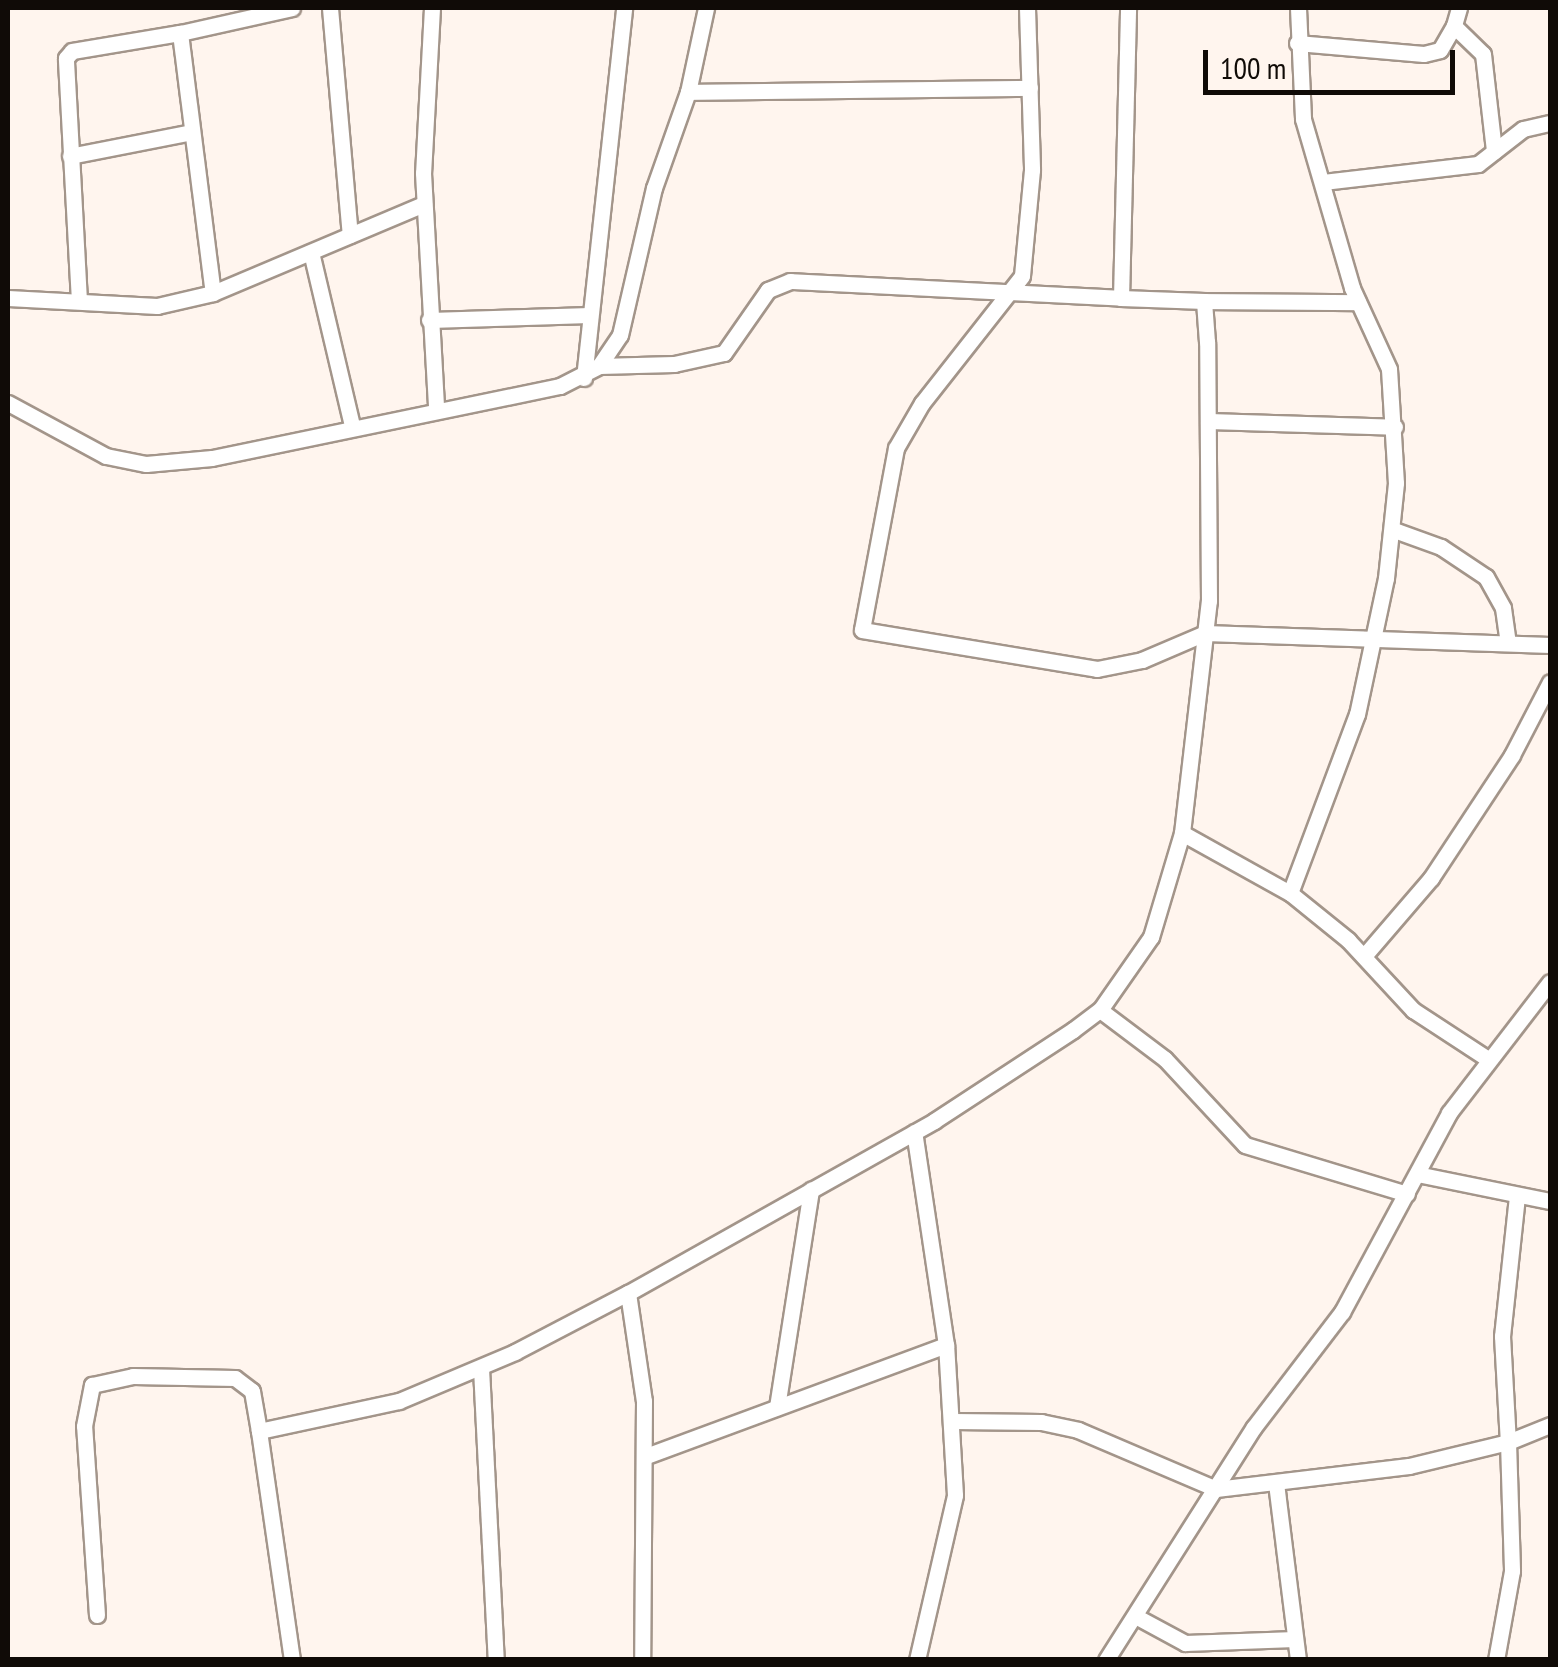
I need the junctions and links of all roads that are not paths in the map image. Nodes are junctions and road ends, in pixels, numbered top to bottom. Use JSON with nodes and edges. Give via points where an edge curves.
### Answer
{"nodes":[{"id":1,"x":292,"y":8,"type":"edge"},
{"id":2,"x":330,"y":8,"type":"edge"},
{"id":3,"x":432,"y":8,"type":"edge"},
{"id":4,"x":624,"y":8,"type":"edge"},
{"id":5,"x":706,"y":8,"type":"edge"},
{"id":6,"x":1027,"y":8,"type":"edge"},
{"id":7,"x":1128,"y":8,"type":"edge"},
{"id":8,"x":1298,"y":8,"type":"edge"},
{"id":9,"x":1459,"y":8,"type":"edge"},
{"id":10,"x":1454,"y":26,"type":"junction"},
{"id":11,"x":180,"y":32,"type":"junction"},
{"id":12,"x":1297,"y":43,"type":"junction"},
{"id":13,"x":1030,"y":88,"type":"junction"},
{"id":14,"x":688,"y":92,"type":"junction"},
{"id":15,"x":1550,"y":123,"type":"edge"},
{"id":16,"x":192,"y":132,"type":"junction"},
{"id":17,"x":1494,"y":151,"type":"junction"},
{"id":18,"x":70,"y":156,"type":"junction"},
{"id":19,"x":1324,"y":182,"type":"junction"},
{"id":20,"x":424,"y":204,"type":"junction"},
{"id":21,"x":350,"y":235,"type":"junction"},
{"id":22,"x":311,"y":252,"type":"junction"},
{"id":23,"x":212,"y":293,"type":"junction"},
{"id":24,"x":1009,"y":296,"type":"junction"},
{"id":25,"x":8,"y":298,"type":"edge"},
{"id":26,"x":1121,"y":298,"type":"junction"},
{"id":27,"x":79,"y":301,"type":"junction"},
{"id":28,"x":1204,"y":301,"type":"junction"},
{"id":29,"x":1358,"y":302,"type":"junction"},
{"id":30,"x":590,"y":315,"type":"junction"},
{"id":31,"x":428,"y":320,"type":"junction"},
{"id":32,"x":600,"y":366,"type":"junction"},
{"id":33,"x":584,"y":378,"type":"junction"},
{"id":34,"x":8,"y":403,"type":"edge"},
{"id":35,"x":436,"y":408,"type":"junction"},
{"id":36,"x":1208,"y":422,"type":"junction"},
{"id":37,"x":352,"y":426,"type":"junction"},
{"id":38,"x":1395,"y":427,"type":"junction"},
{"id":39,"x":1394,"y":530,"type":"junction"},
{"id":40,"x":1205,"y":633,"type":"junction"},
{"id":41,"x":1374,"y":639,"type":"junction"},
{"id":42,"x":1508,"y":643,"type":"junction"},
{"id":43,"x":1550,"y":645,"type":"edge"},
{"id":44,"x":1550,"y":682,"type":"edge"},
{"id":45,"x":1182,"y":833,"type":"junction"},
{"id":46,"x":1290,"y":893,"type":"junction"},
{"id":47,"x":1364,"y":956,"type":"junction"},
{"id":48,"x":1550,"y":982,"type":"edge"},
{"id":49,"x":1100,"y":1010,"type":"junction"},
{"id":50,"x":1488,"y":1059,"type":"junction"},
{"id":51,"x":914,"y":1132,"type":"junction"},
{"id":52,"x":1417,"y":1174,"type":"junction"},
{"id":53,"x":811,"y":1190,"type":"junction"},
{"id":54,"x":1406,"y":1194,"type":"junction"},
{"id":55,"x":1516,"y":1196,"type":"junction"},
{"id":56,"x":1550,"y":1202,"type":"edge"},
{"id":57,"x":628,"y":1293,"type":"junction"},
{"id":58,"x":946,"y":1344,"type":"junction"},
{"id":59,"x":481,"y":1368,"type":"junction"},
{"id":60,"x":777,"y":1407,"type":"junction"},
{"id":61,"x":954,"y":1421,"type":"junction"},
{"id":62,"x":1550,"y":1425,"type":"edge"},
{"id":63,"x":259,"y":1431,"type":"junction"},
{"id":64,"x":1508,"y":1442,"type":"junction"},
{"id":65,"x":646,"y":1456,"type":"junction"},
{"id":66,"x":1276,"y":1484,"type":"junction"},
{"id":67,"x":1216,"y":1489,"type":"junction"},
{"id":68,"x":97,"y":1615,"type":"dead end"},
{"id":69,"x":1137,"y":1616,"type":"junction"},
{"id":70,"x":1296,"y":1639,"type":"junction"},
{"id":71,"x":292,"y":1660,"type":"edge"},
{"id":72,"x":496,"y":1660,"type":"edge"},
{"id":73,"x":642,"y":1660,"type":"edge"},
{"id":74,"x":917,"y":1660,"type":"edge"},
{"id":75,"x":1106,"y":1660,"type":"edge"},
{"id":76,"x":1298,"y":1660,"type":"edge"},
{"id":77,"x":1496,"y":1660,"type":"edge"}],
"edges":[{"from":1,"to":11,"type":"street"},
{"from":2,"to":21,"type":"street"},
{"from":3,"to":20,"type":"street","via":[[423,96]]},
{"from":4,"to":30,"type":"street"},
{"from":5,"to":14,"type":"street"},
{"from":6,"to":13,"type":"street"},
{"from":7,"to":26,"type":"street"},
{"from":8,"to":12,"type":"street"},
{"from":9,"to":10,"type":"street"},
{"from":10,"to":12,"type":"street","via":[[1434,53]]},
{"from":10,"to":17,"type":"street","via":[[1483,54]]},
{"from":11,"to":16,"type":"street"},
{"from":11,"to":18,"type":"street","via":[[68,55]]},
{"from":12,"to":19,"type":"street","via":[[1304,119]]},
{"from":13,"to":14,"type":"street"},
{"from":13,"to":24,"type":"street","via":[[1029,237],[1022,276]]},
{"from":14,"to":32,"type":"street","via":[[654,188],[626,314]]},
{"from":15,"to":17,"type":"street","via":[[1523,129]]},
{"from":16,"to":18,"type":"street"},
{"from":16,"to":23,"type":"street"},
{"from":17,"to":19,"type":"street","via":[[1478,164]]},
{"from":18,"to":27,"type":"street"},
{"from":19,"to":29,"type":"street"},
{"from":20,"to":21,"type":"street"},
{"from":20,"to":31,"type":"street"},
{"from":21,"to":22,"type":"street"},
{"from":22,"to":23,"type":"street"},
{"from":22,"to":37,"type":"street"},
{"from":23,"to":27,"type":"street","via":[[158,306]]},
{"from":24,"to":26,"type":"street"},
{"from":24,"to":32,"type":"street","via":[[790,282],[768,290],[724,353],[674,364]]},
{"from":24,"to":40,"type":"street","via":[[922,403],[896,448],[862,630],[1097,669],[1142,660]]},
{"from":25,"to":27,"type":"street"},
{"from":26,"to":28,"type":"street"},
{"from":28,"to":29,"type":"street"},
{"from":28,"to":36,"type":"street"},
{"from":29,"to":38,"type":"street","via":[[1381,341]]},
{"from":30,"to":31,"type":"street"},
{"from":30,"to":33,"type":"street"},
{"from":31,"to":35,"type":"street"},
{"from":32,"to":33,"type":"street"},
{"from":33,"to":35,"type":"street"},
{"from":34,"to":37,"type":"street","via":[[106,456],[146,464],[212,458]]},
{"from":35,"to":37,"type":"street"},
{"from":36,"to":38,"type":"street"},
{"from":36,"to":40,"type":"street"},
{"from":38,"to":39,"type":"street"},
{"from":39,"to":41,"type":"street"},
{"from":39,"to":42,"type":"street","via":[[1454,554],[1486,577],[1503,608]]},
{"from":40,"to":41,"type":"street"},
{"from":40,"to":45,"type":"street"},
{"from":41,"to":42,"type":"street"},
{"from":41,"to":46,"type":"street","via":[[1338,774]]},
{"from":42,"to":43,"type":"street"},
{"from":44,"to":47,"type":"street","via":[[1512,755],[1430,878]]},
{"from":45,"to":46,"type":"street"},
{"from":45,"to":49,"type":"street","via":[[1151,937]]},
{"from":46,"to":47,"type":"street"},
{"from":47,"to":50,"type":"street","via":[[1413,1010]]},
{"from":48,"to":50,"type":"street"},
{"from":49,"to":51,"type":"street"},
{"from":49,"to":54,"type":"street","via":[[1165,1059],[1244,1144]]},
{"from":50,"to":52,"type":"street"},
{"from":51,"to":53,"type":"street"},
{"from":51,"to":58,"type":"street"},
{"from":52,"to":54,"type":"street"},
{"from":52,"to":55,"type":"street"},
{"from":53,"to":57,"type":"street"},
{"from":53,"to":60,"type":"street"},
{"from":54,"to":67,"type":"street","via":[[1342,1312],[1284,1383]]},
{"from":55,"to":56,"type":"street"},
{"from":55,"to":64,"type":"street","via":[[1502,1350]]},
{"from":57,"to":59,"type":"street"},
{"from":57,"to":65,"type":"street"},
{"from":58,"to":60,"type":"street"},
{"from":58,"to":61,"type":"street"},
{"from":59,"to":63,"type":"street","via":[[361,1413]]},
{"from":59,"to":72,"type":"street"},
{"from":60,"to":65,"type":"street"},
{"from":61,"to":67,"type":"street","via":[[1041,1422],[1078,1430]]},
{"from":61,"to":74,"type":"street","via":[[950,1532]]},
{"from":62,"to":64,"type":"street"},
{"from":63,"to":68,"type":"street","via":[[252,1391],[236,1378],[133,1376],[92,1385],[84,1426]]},
{"from":63,"to":71,"type":"street"},
{"from":64,"to":66,"type":"street","via":[[1409,1466]]},
{"from":64,"to":77,"type":"street","via":[[1512,1571]]},
{"from":65,"to":73,"type":"street"},
{"from":66,"to":67,"type":"street"},
{"from":66,"to":70,"type":"street"},
{"from":67,"to":69,"type":"street"},
{"from":69,"to":70,"type":"street","via":[[1185,1643]]},
{"from":69,"to":75,"type":"street"},
{"from":70,"to":76,"type":"street"}]}
